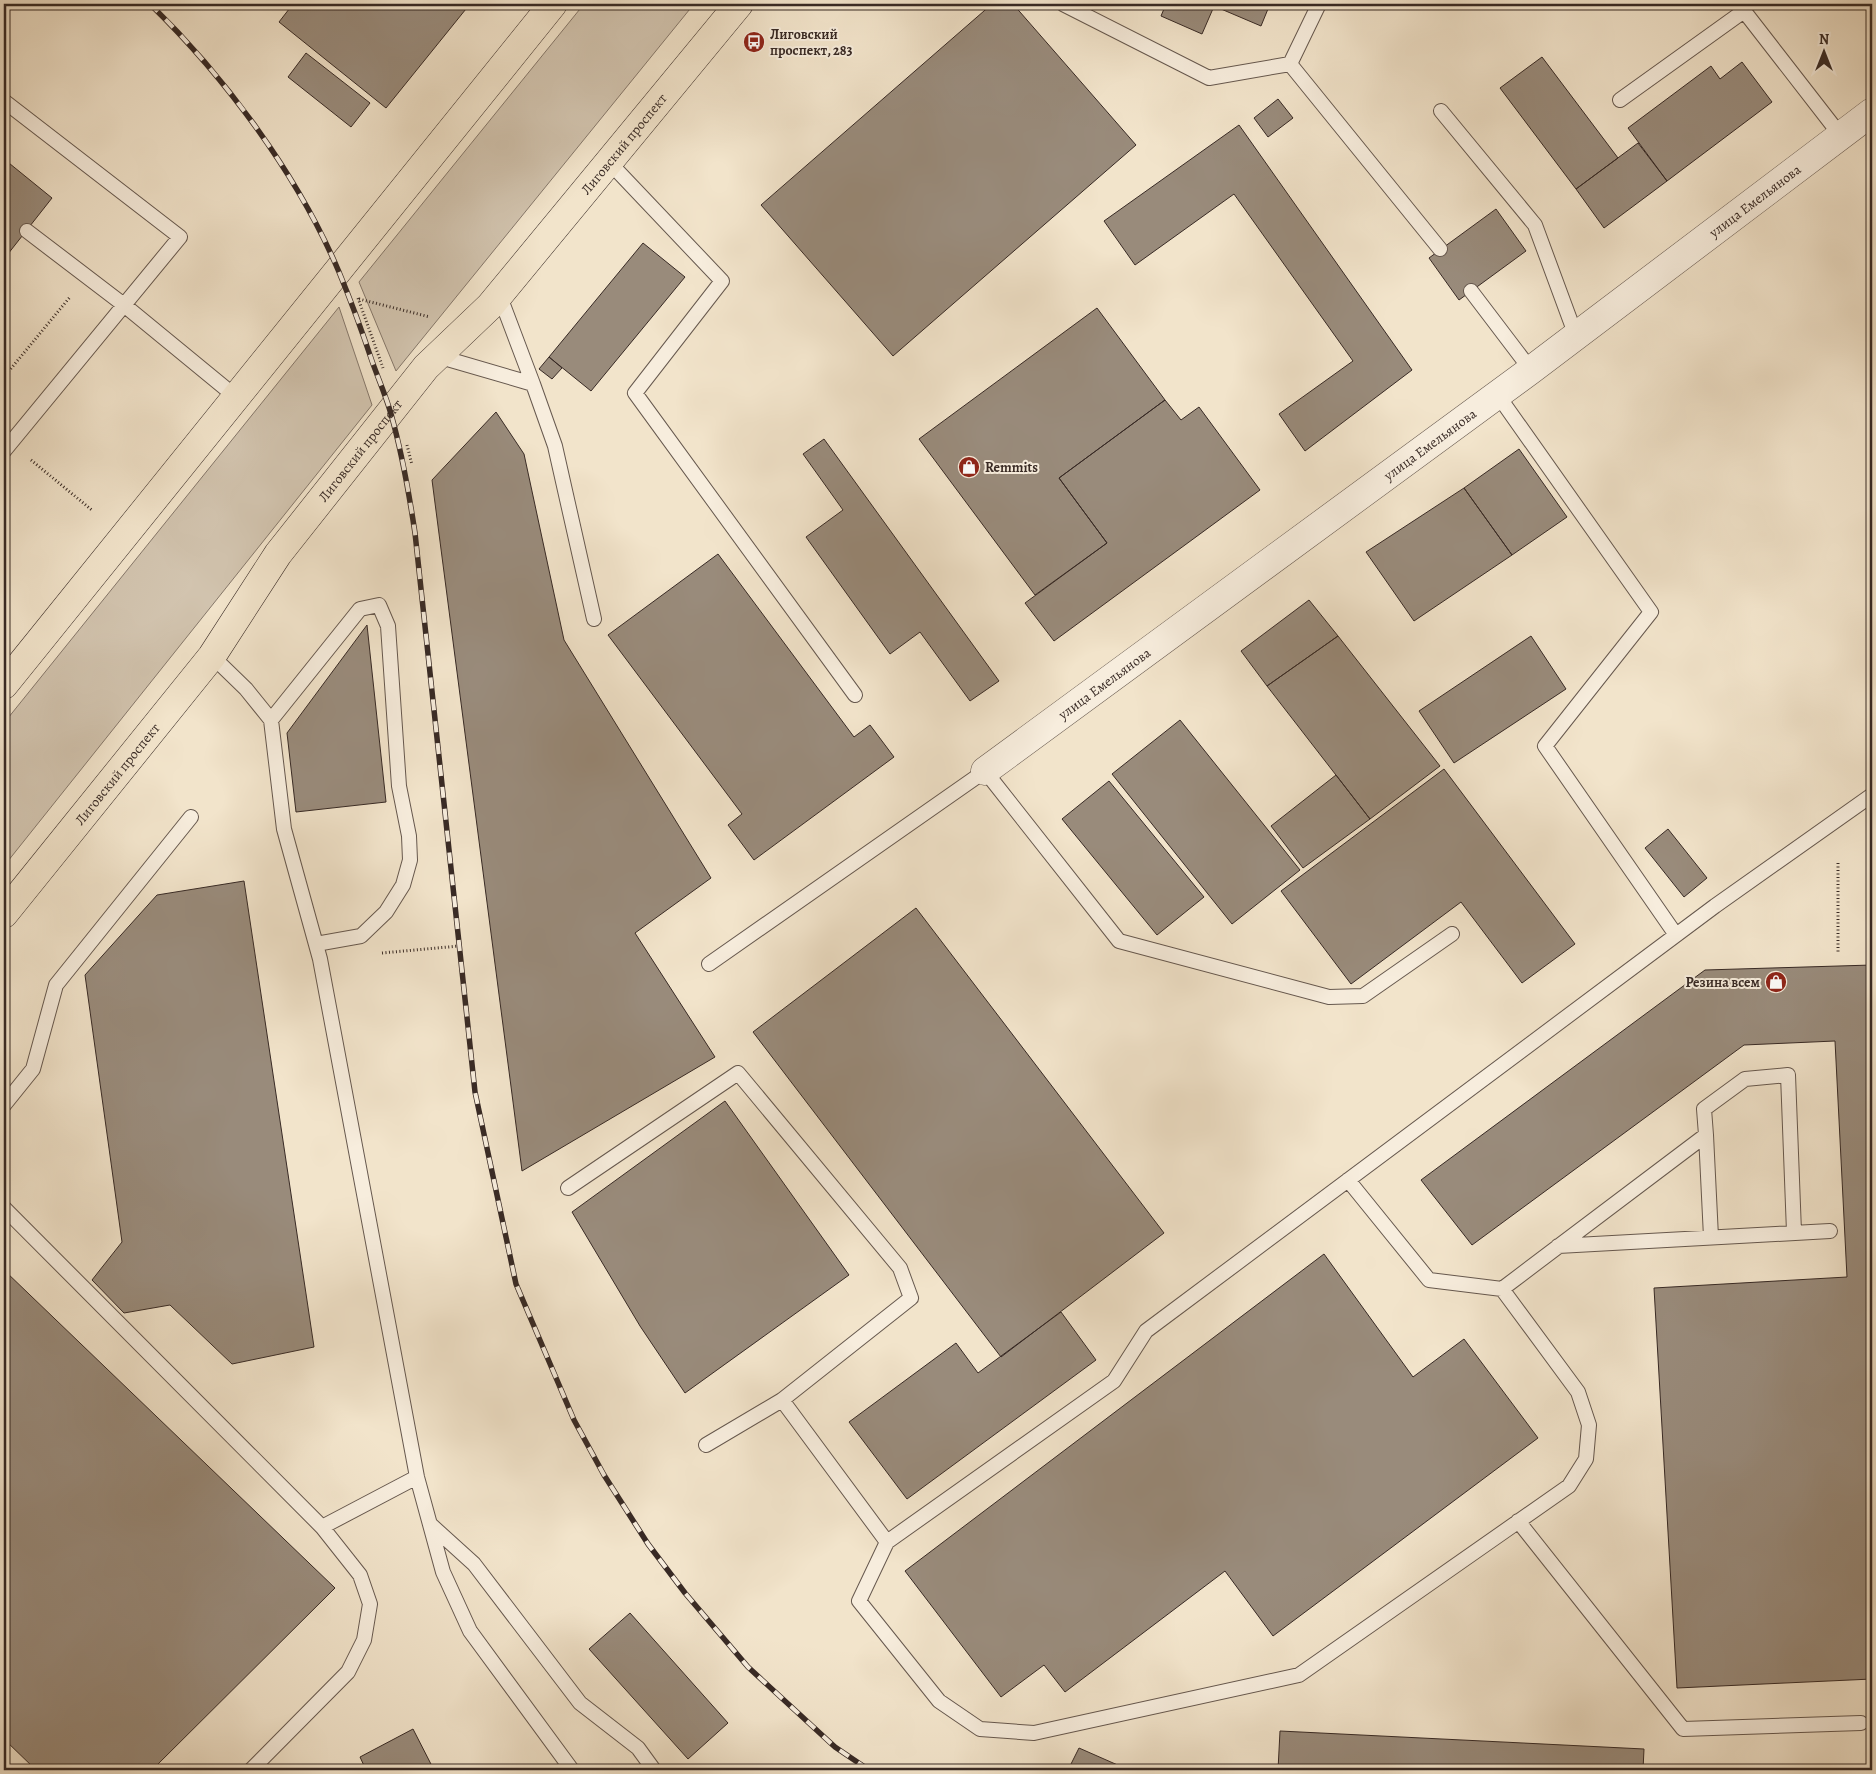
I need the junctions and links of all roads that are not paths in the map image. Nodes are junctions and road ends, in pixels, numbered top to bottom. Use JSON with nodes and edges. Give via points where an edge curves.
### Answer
{"nodes":[{"id":1,"x":553,"y":4,"type":"edge"},
{"id":2,"x":739,"y":4,"type":"edge"},
{"id":3,"x":1063,"y":4,"type":"edge"},
{"id":4,"x":1319,"y":4,"type":"edge"},
{"id":5,"x":1290,"y":64,"type":"junction"},
{"id":6,"x":1620,"y":100,"type":"dead end"},
{"id":7,"x":4,"y":101,"type":"edge"},
{"id":8,"x":1441,"y":111,"type":"dead end"},
{"id":9,"x":1872,"y":112,"type":"edge"},
{"id":10,"x":1841,"y":136,"type":"junction"},
{"id":11,"x":609,"y":162,"type":"junction"},
{"id":12,"x":27,"y":231,"type":"dead end"},
{"id":13,"x":1440,"y":249,"type":"dead end"},
{"id":14,"x":1471,"y":291,"type":"dead end"},
{"id":15,"x":499,"y":294,"type":"junction"},
{"id":16,"x":124,"y":305,"type":"junction"},
{"id":17,"x":1576,"y":336,"type":"junction"},
{"id":18,"x":437,"y":356,"type":"junction"},
{"id":19,"x":1531,"y":370,"type":"junction"},
{"id":20,"x":533,"y":384,"type":"junction"},
{"id":21,"x":1497,"y":394,"type":"junction"},
{"id":22,"x":236,"y":397,"type":"junction"},
{"id":23,"x":7,"y":447,"type":"edge"},
{"id":24,"x":594,"y":619,"type":"dead end"},
{"id":25,"x":212,"y":656,"type":"junction"},
{"id":26,"x":4,"y":685,"type":"edge"},
{"id":27,"x":855,"y":695,"type":"dead end"},
{"id":28,"x":271,"y":720,"type":"junction"},
{"id":29,"x":985,"y":771,"type":"junction"},
{"id":30,"x":1872,"y":795,"type":"edge"},
{"id":31,"x":192,"y":817,"type":"dead end"},
{"id":32,"x":4,"y":914,"type":"edge"},
{"id":33,"x":1452,"y":934,"type":"dead end"},
{"id":34,"x":1676,"y":935,"type":"junction"},
{"id":35,"x":316,"y":944,"type":"junction"},
{"id":36,"x":709,"y":964,"type":"dead end"},
{"id":37,"x":4,"y":1105,"type":"edge"},
{"id":38,"x":1706,"y":1135,"type":"junction"},
{"id":39,"x":1348,"y":1180,"type":"junction"},
{"id":40,"x":568,"y":1188,"type":"dead end"},
{"id":41,"x":4,"y":1208,"type":"edge"},
{"id":42,"x":1830,"y":1230,"type":"dead end"},
{"id":43,"x":1794,"y":1232,"type":"junction"},
{"id":44,"x":1711,"y":1237,"type":"junction"},
{"id":45,"x":1558,"y":1246,"type":"junction"},
{"id":46,"x":1502,"y":1289,"type":"junction"},
{"id":47,"x":782,"y":1400,"type":"junction"},
{"id":48,"x":706,"y":1445,"type":"dead end"},
{"id":49,"x":416,"y":1477,"type":"junction"},
{"id":50,"x":1518,"y":1521,"type":"junction"},
{"id":51,"x":431,"y":1525,"type":"junction"},
{"id":52,"x":322,"y":1527,"type":"junction"},
{"id":53,"x":887,"y":1542,"type":"junction"},
{"id":54,"x":1861,"y":1723,"type":"dead end"},
{"id":55,"x":251,"y":1770,"type":"edge"},
{"id":56,"x":572,"y":1770,"type":"edge"},
{"id":57,"x":654,"y":1770,"type":"edge"}],
"edges":[{"from":1,"to":22,"type":"main road"},
{"from":2,"to":11,"type":"main road","name":"Лиговский проспект"},
{"from":3,"to":5,"type":"lane","via":[[1209,78]]},
{"from":4,"to":5,"type":"lane"},
{"from":5,"to":13,"type":"lane"},
{"from":6,"to":10,"type":"lane","via":[[1744,11]]},
{"from":7,"to":16,"type":"lane","via":[[180,237]]},
{"from":8,"to":17,"type":"lane","via":[[1535,224]]},
{"from":9,"to":10,"type":"street","name":"улица Емельянова"},
{"from":10,"to":17,"type":"street","name":"улица Емельянова"},
{"from":11,"to":15,"type":"main road","name":"Лиговский проспект"},
{"from":11,"to":27,"type":"lane","via":[[722,280],[635,393]]},
{"from":12,"to":16,"type":"lane"},
{"from":14,"to":19,"type":"lane"},
{"from":15,"to":18,"type":"main road","name":"Лиговский проспект"},
{"from":15,"to":20,"type":"lane"},
{"from":16,"to":22,"type":"lane"},
{"from":16,"to":23,"type":"lane"},
{"from":17,"to":19,"type":"street","name":"улица Емельянова"},
{"from":18,"to":20,"type":"lane"},
{"from":18,"to":25,"type":"main road","name":"Лиговский проспект","via":[[278,554]]},
{"from":19,"to":21,"type":"street","name":"улица Емельянова"},
{"from":20,"to":24,"type":"lane","via":[[555,446]]},
{"from":21,"to":29,"type":"street","name":"улица Емельянова"},
{"from":21,"to":34,"type":"lane","via":[[1651,612],[1545,746]]},
{"from":22,"to":26,"type":"main road"},
{"from":25,"to":28,"type":"lane","via":[[246,689]]},
{"from":25,"to":32,"type":"main road","name":"Лиговский проспект"},
{"from":28,"to":35,"type":"lane","via":[[284,829]]},
{"from":28,"to":35,"type":"lane","via":[[360,609],[379,605],[388,626],[399,786],[409,836],[410,860],[403,885],[390,905],[361,936]]},
{"from":29,"to":33,"type":"lane","via":[[1119,941],[1329,997],[1363,996]]},
{"from":29,"to":36,"type":"lane"},
{"from":30,"to":34,"type":"lane"},
{"from":31,"to":37,"type":"lane","via":[[56,985],[33,1069]]},
{"from":34,"to":39,"type":"lane"},
{"from":35,"to":49,"type":"lane"},
{"from":38,"to":43,"type":"lane","via":[[1704,1109],[1745,1079],[1788,1075]]},
{"from":38,"to":44,"type":"lane"},
{"from":38,"to":45,"type":"lane"},
{"from":39,"to":46,"type":"lane","via":[[1429,1280]]},
{"from":39,"to":53,"type":"lane","via":[[1146,1331],[1114,1381]]},
{"from":40,"to":47,"type":"lane","via":[[738,1072],[900,1268],[911,1298]]},
{"from":41,"to":52,"type":"lane"},
{"from":42,"to":43,"type":"lane"},
{"from":43,"to":44,"type":"lane"},
{"from":44,"to":45,"type":"lane"},
{"from":45,"to":46,"type":"lane"},
{"from":46,"to":50,"type":"lane","via":[[1578,1392],[1589,1425],[1586,1460],[1569,1486]]},
{"from":47,"to":48,"type":"lane"},
{"from":47,"to":53,"type":"lane"},
{"from":49,"to":51,"type":"lane"},
{"from":49,"to":52,"type":"lane"},
{"from":50,"to":53,"type":"lane","via":[[1299,1675],[1034,1733],[980,1730],[938,1702],[859,1601]]},
{"from":50,"to":54,"type":"lane","via":[[1683,1730]]},
{"from":51,"to":56,"type":"lane","via":[[443,1572],[470,1631]]},
{"from":51,"to":57,"type":"lane","via":[[474,1564],[580,1703],[638,1748]]},
{"from":52,"to":55,"type":"lane","via":[[360,1575],[370,1604],[364,1640],[348,1672]]}]}
